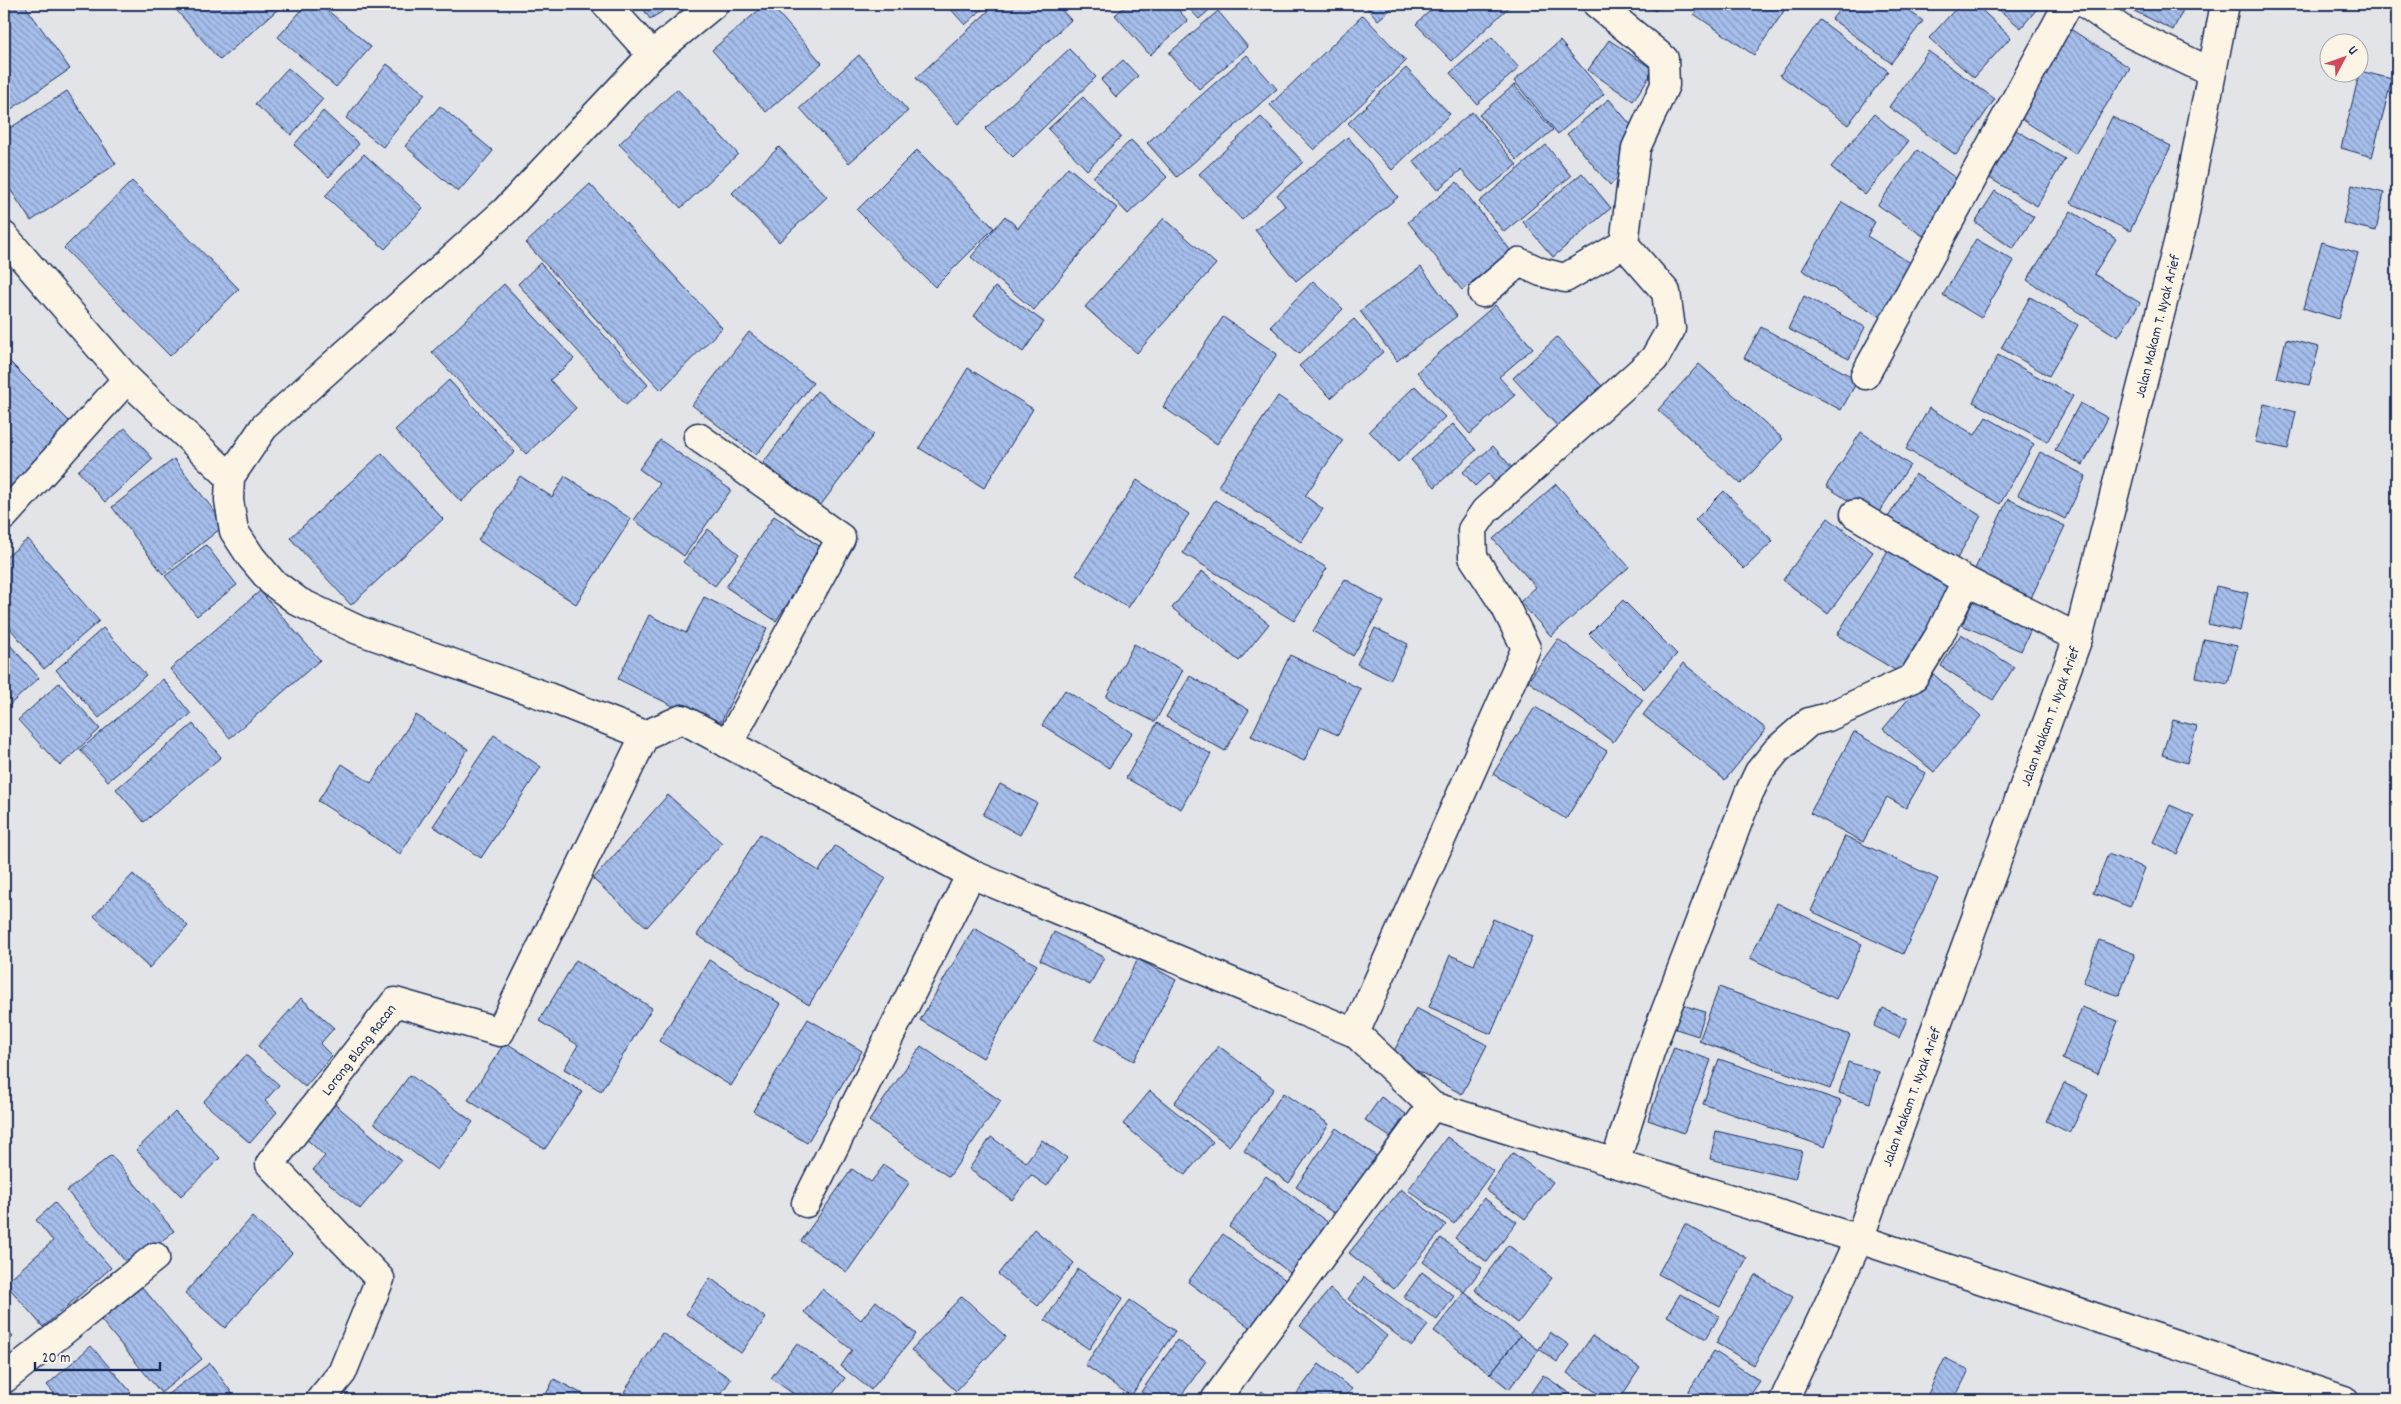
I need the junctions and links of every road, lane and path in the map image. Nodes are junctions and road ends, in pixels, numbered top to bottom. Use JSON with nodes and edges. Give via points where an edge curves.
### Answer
{"nodes":[{"id":1,"x":606,"y":4,"type":"edge"},
{"id":2,"x":714,"y":4,"type":"edge"},
{"id":3,"x":1597,"y":4,"type":"edge"},
{"id":4,"x":2068,"y":4,"type":"edge"},
{"id":5,"x":2086,"y":4,"type":"edge"},
{"id":6,"x":2225,"y":4,"type":"edge"},
{"id":7,"x":652,"y":55,"type":"junction"},
{"id":8,"x":2211,"y":72,"type":"junction"},
{"id":9,"x":4,"y":236,"type":"edge"},
{"id":10,"x":1624,"y":244,"type":"junction"},
{"id":11,"x":1483,"y":293,"type":"dead end"},
{"id":12,"x":1865,"y":375,"type":"dead end"},
{"id":13,"x":127,"y":379,"type":"junction"},
{"id":14,"x":698,"y":438,"type":"dead end"},
{"id":15,"x":230,"y":477,"type":"junction"},
{"id":16,"x":1855,"y":514,"type":"dead end"},
{"id":17,"x":4,"y":516,"type":"edge"},
{"id":18,"x":1966,"y":581,"type":"junction"},
{"id":19,"x":2078,"y":638,"type":"junction"},
{"id":20,"x":645,"y":735,"type":"junction"},
{"id":21,"x":728,"y":744,"type":"junction"},
{"id":22,"x":970,"y":874,"type":"junction"},
{"id":23,"x":1355,"y":1033,"type":"junction"},
{"id":24,"x":1432,"y":1106,"type":"junction"},
{"id":25,"x":1615,"y":1163,"type":"junction"},
{"id":26,"x":806,"y":1203,"type":"dead end"},
{"id":27,"x":1858,"y":1239,"type":"junction"},
{"id":28,"x":155,"y":1257,"type":"dead end"},
{"id":29,"x":4,"y":1380,"type":"edge"},
{"id":30,"x":320,"y":1400,"type":"edge"},
{"id":31,"x":1215,"y":1400,"type":"edge"},
{"id":32,"x":1784,"y":1400,"type":"edge"},
{"id":33,"x":2344,"y":1400,"type":"edge"}],
"edges":[{"from":1,"to":7,"type":"street"},
{"from":2,"to":7,"type":"street"},
{"from":3,"to":10,"type":"street","via":[[1664,59],[1666,85],[1636,148]]},
{"from":4,"to":12,"type":"street"},
{"from":5,"to":8,"type":"street","via":[[2120,28]]},
{"from":6,"to":8,"type":"street","name":"Jalan Makam T. Nyak Arief"},
{"from":7,"to":15,"type":"street","via":[[504,211],[264,427]]},
{"from":8,"to":19,"type":"street","name":"Jalan Makam T. Nyak Arief","via":[[2183,223]]},
{"from":9,"to":13,"type":"street"},
{"from":10,"to":11,"type":"street","via":[[1565,278],[1519,262]]},
{"from":10,"to":23,"type":"street","via":[[1666,292],[1671,329],[1654,359],[1485,511],[1472,530],[1473,557],[1505,606],[1526,648]]},
{"from":13,"to":15,"type":"street"},
{"from":13,"to":17,"type":"street"},
{"from":14,"to":21,"type":"street","via":[[841,538]]},
{"from":15,"to":20,"type":"street","via":[[229,500],[234,531],[272,582],[299,602],[358,630],[548,696]]},
{"from":16,"to":18,"type":"street"},
{"from":18,"to":19,"type":"street"},
{"from":18,"to":25,"type":"street","via":[[1939,636],[1913,678],[1810,722],[1777,750],[1759,772],[1748,793],[1650,1052]]},
{"from":19,"to":27,"type":"street","name":"Jalan Makam T. Nyak Arief"},
{"from":20,"to":21,"type":"street","via":[[682,719]]},
{"from":20,"to":30,"type":"street","name":"Lorong Blang Racan","via":[[500,1032],[395,1002],[270,1164],[380,1280],[342,1373]]},
{"from":21,"to":22,"type":"street"},
{"from":22,"to":23,"type":"street"},
{"from":22,"to":26,"type":"street"},
{"from":23,"to":24,"type":"street"},
{"from":24,"to":25,"type":"street"},
{"from":24,"to":31,"type":"street"},
{"from":25,"to":27,"type":"street"},
{"from":27,"to":32,"type":"street","name":"Jalan Makam T. Nyak Arief"},
{"from":27,"to":33,"type":"street"},
{"from":28,"to":29,"type":"street"}]}
